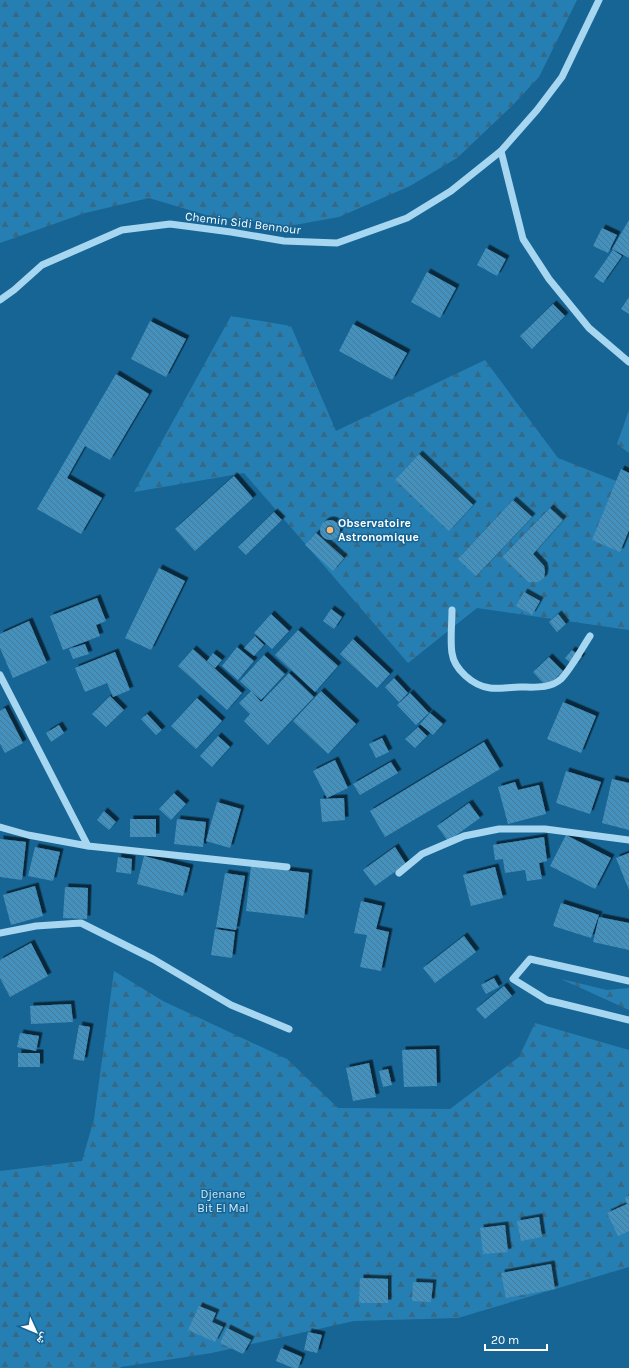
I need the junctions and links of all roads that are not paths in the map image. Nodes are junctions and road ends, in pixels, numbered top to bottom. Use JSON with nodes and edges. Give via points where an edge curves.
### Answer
{"nodes":[{"id":1,"x":599,"y":0,"type":"edge"},
{"id":2,"x":501,"y":151,"type":"junction"},
{"id":3,"x":0,"y":300,"type":"edge"},
{"id":4,"x":629,"y":362,"type":"edge"},
{"id":5,"x":452,"y":610,"type":"dead end"},
{"id":6,"x":590,"y":636,"type":"dead end"},
{"id":7,"x":0,"y":675,"type":"edge"},
{"id":8,"x":0,"y":827,"type":"edge"},
{"id":9,"x":629,"y":840,"type":"edge"},
{"id":10,"x":88,"y":846,"type":"junction"},
{"id":11,"x":287,"y":867,"type":"dead end"},
{"id":12,"x":400,"y":873,"type":"dead end"},
{"id":13,"x":0,"y":933,"type":"edge"},
{"id":14,"x":629,"y":981,"type":"edge"},
{"id":15,"x":629,"y":1020,"type":"edge"},
{"id":16,"x":289,"y":1029,"type":"dead end"}],
"edges":[{"from":1,"to":2,"type":"street","name":"Chemin Sidi Bennour","via":[[562,77]]},
{"from":2,"to":3,"type":"street","name":"Chemin Sidi Bennour","via":[[452,191],[407,218],[337,243],[284,241],[170,224],[122,230],[42,265]]},
{"from":2,"to":4,"type":"street","via":[[524,239],[549,279],[589,328]]},
{"from":5,"to":6,"type":"street","via":[[452,653],[455,663],[469,679],[489,688],[542,687],[554,683],[565,675]]},
{"from":7,"to":10,"type":"street"},
{"from":8,"to":10,"type":"street"},
{"from":9,"to":12,"type":"street","via":[[545,829],[499,829],[464,836],[422,854]]},
{"from":10,"to":11,"type":"street"},
{"from":13,"to":16,"type":"street","via":[[36,926],[81,923],[153,959],[230,1005]]},
{"from":14,"to":15,"type":"street","via":[[530,959],[513,979],[547,1000]]}]}
